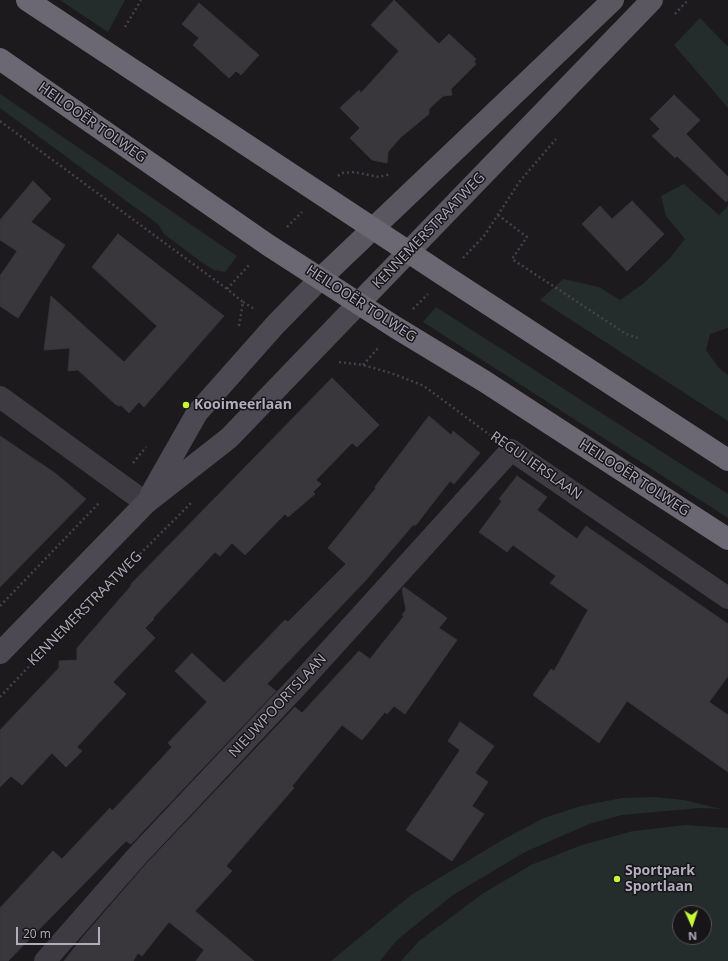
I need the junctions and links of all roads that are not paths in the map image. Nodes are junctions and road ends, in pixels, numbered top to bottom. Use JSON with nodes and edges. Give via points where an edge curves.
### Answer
{"nodes":[{"id":1,"x":27,"y":0,"type":"edge"},
{"id":2,"x":613,"y":0,"type":"edge"},
{"id":3,"x":652,"y":0,"type":"edge"},
{"id":4,"x":0,"y":59,"type":"edge"},
{"id":5,"x":373,"y":229,"type":"junction"},
{"id":6,"x":408,"y":252,"type":"junction"},
{"id":7,"x":321,"y":278,"type":"junction"},
{"id":8,"x":359,"y":303,"type":"junction"},
{"id":9,"x":0,"y":397,"type":"edge"},
{"id":10,"x":511,"y":450,"type":"joint"},
{"id":11,"x":728,"y":460,"type":"edge"},
{"id":12,"x":146,"y":503,"type":"junction"},
{"id":13,"x":728,"y":539,"type":"edge"},
{"id":14,"x":728,"y":598,"type":"edge"},
{"id":15,"x":0,"y":653,"type":"edge"},
{"id":16,"x":45,"y":961,"type":"edge"}],
"edges":[{"from":1,"to":5,"type":"highway"},
{"from":2,"to":5,"type":"main road","name":"KENNEMERSTRAATWEG"},
{"from":3,"to":6,"type":"main road","name":"KENNEMERSTRAATWEG"},
{"from":4,"to":7,"type":"highway","name":"HEILOOËR TOLWEG","via":[[211,207]]},
{"from":5,"to":6,"type":"highway"},
{"from":5,"to":7,"type":"main road","name":"KENNEMERSTRAATWEG"},
{"from":6,"to":8,"type":"main road","name":"KENNEMERSTRAATWEG"},
{"from":6,"to":11,"type":"highway"},
{"from":7,"to":8,"type":"highway","name":"HEILOOËR TOLWEG"},
{"from":7,"to":12,"type":"main road","name":"KENNEMERSTRAATWEG","via":[[276,324],[197,413]]},
{"from":8,"to":12,"type":"main road","name":"KENNEMERSTRAATWEG","via":[[229,438]]},
{"from":8,"to":13,"type":"highway","name":"HEILOOËR TOLWEG"},
{"from":9,"to":12,"type":"street"},
{"from":10,"to":14,"type":"street","name":"REGULIERSLAAN"},
{"from":10,"to":16,"type":"street","name":"NIEUWPOORTSLAAN","via":[[299,684],[138,855]]},
{"from":12,"to":15,"type":"main road","name":"KENNEMERSTRAATWEG"}]}
